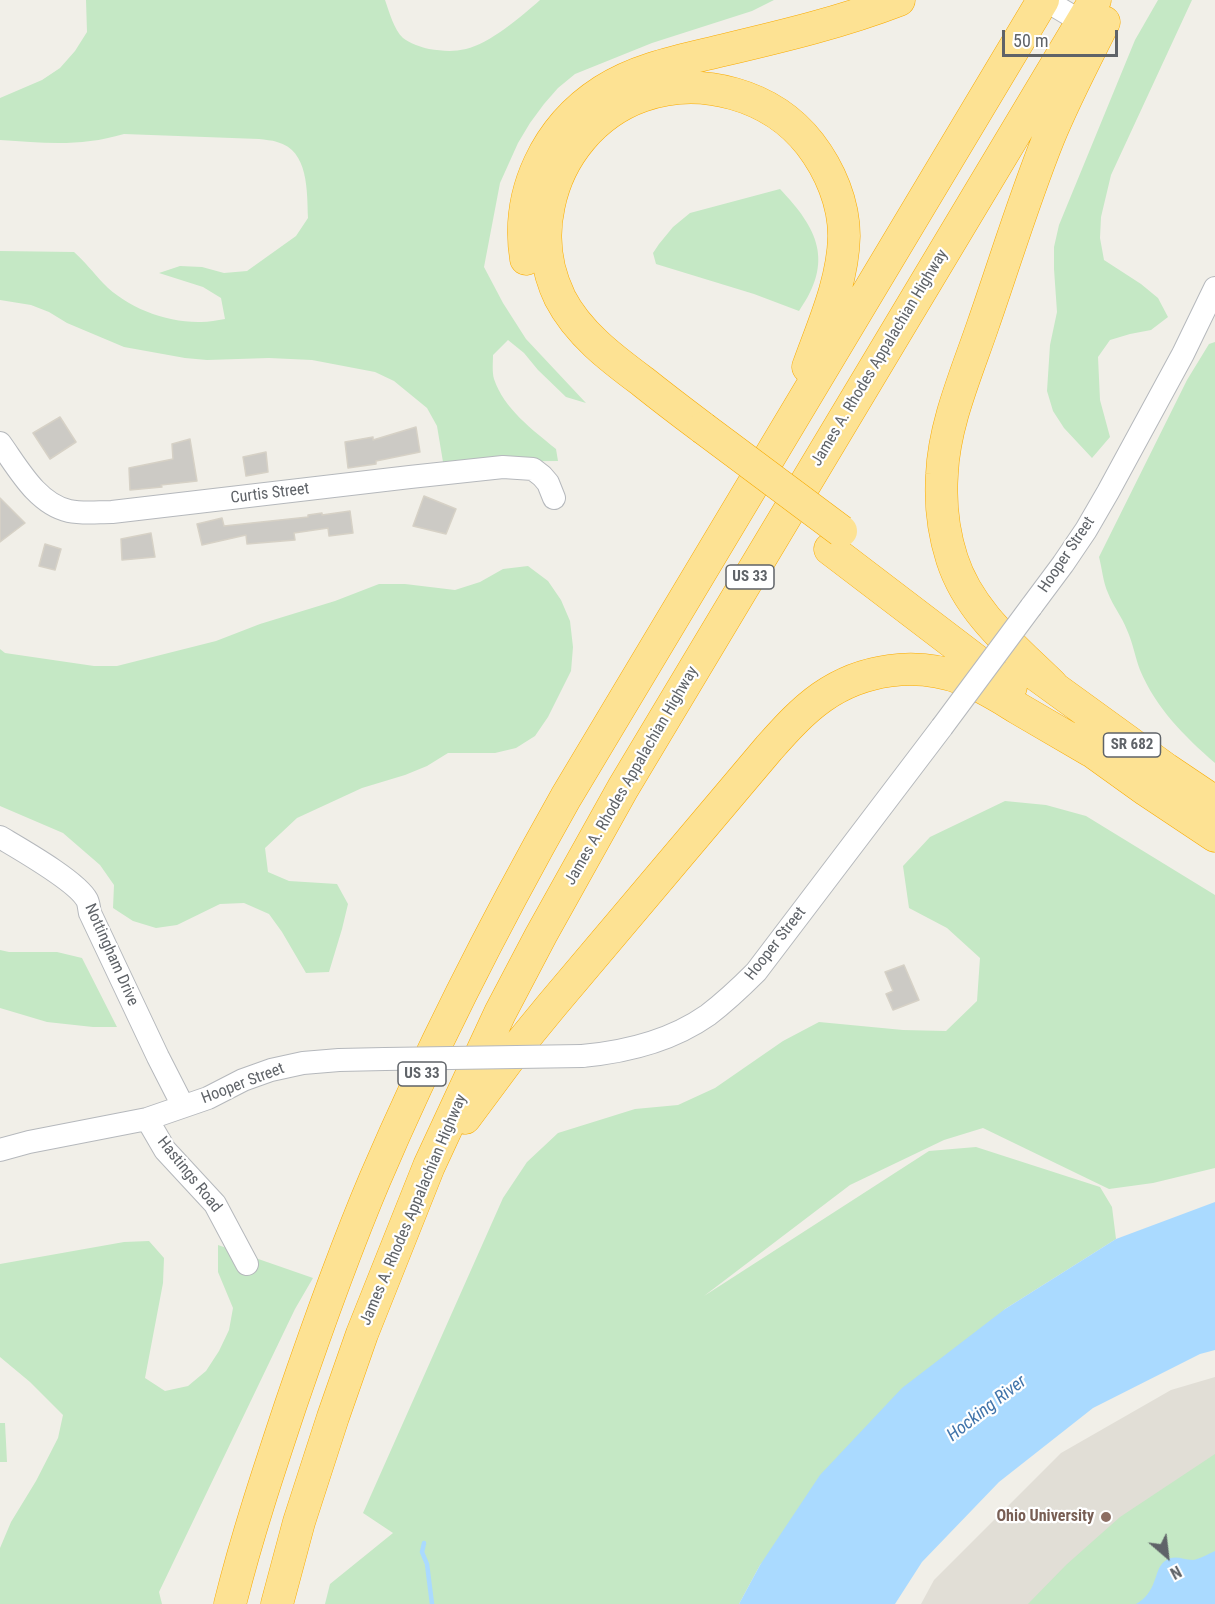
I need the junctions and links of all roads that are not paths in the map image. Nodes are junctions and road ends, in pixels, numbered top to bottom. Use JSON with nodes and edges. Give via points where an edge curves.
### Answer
{"nodes":[{"id":1,"x":899,"y":0,"type":"edge"},
{"id":2,"x":1044,"y":0,"type":"edge"},
{"id":3,"x":1114,"y":0,"type":"edge"},
{"id":4,"x":1089,"y":11,"type":"edge"},
{"id":5,"x":1215,"y":288,"type":"edge"},
{"id":6,"x":784,"y":433,"type":"junction"},
{"id":7,"x":698,"y":437,"type":"junction"},
{"id":8,"x":0,"y":443,"type":"edge"},
{"id":9,"x":554,"y":498,"type":"dead end"},
{"id":10,"x":836,"y":540,"type":"junction"},
{"id":11,"x":1052,"y":685,"type":"junction"},
{"id":12,"x":1091,"y":751,"type":"junction"},
{"id":13,"x":1215,"y":802,"type":"edge"},
{"id":14,"x":1215,"y":836,"type":"edge"},
{"id":15,"x":0,"y":837,"type":"edge"},
{"id":16,"x":183,"y":1106,"type":"junction"},
{"id":17,"x":147,"y":1119,"type":"junction"},
{"id":18,"x":0,"y":1150,"type":"edge"},
{"id":19,"x":429,"y":1166,"type":"junction"},
{"id":20,"x":247,"y":1264,"type":"dead end"},
{"id":21,"x":230,"y":1604,"type":"edge"},
{"id":22,"x":277,"y":1604,"type":"edge"}],
"edges":[{"from":1,"to":7,"type":"highway","via":[[830,24],[634,75],[604,90],[576,111],[540,159],[524,216],[524,249],[529,277],[541,307],[557,333],[600,376]]},
{"from":2,"to":4,"type":"street"},
{"from":2,"to":6,"type":"highway","number":"US 33"},
{"from":3,"to":11,"type":"highway","via":[[1033,179],[954,410],[942,472],[945,536],[964,588],[990,626]]},
{"from":4,"to":19,"type":"highway","name":"James A. Rhodes Appalachian Highway","number":"US 33","via":[[618,797],[500,1013]]},
{"from":5,"to":16,"type":"street","name":"Hooper Street","bridge":true,"via":[[1183,354],[1080,538],[756,972],[706,1016],[676,1033],[612,1053],[303,1063],[243,1080]]},
{"from":6,"to":7,"type":"highway","via":[[842,262],[841,207],[833,182],[804,137],[760,104],[738,94],[706,88],[673,89],[642,96],[615,109],[573,147],[551,193],[546,248],[560,298],[575,321]]},
{"from":6,"to":21,"type":"highway","number":"US 33","via":[[566,797],[445,1024],[374,1180],[313,1341],[265,1483]]},
{"from":7,"to":10,"type":"highway","bridge":true},
{"from":8,"to":9,"type":"street","name":"Curtis Street","via":[[34,489],[57,507],[78,512],[112,512],[503,467],[533,469],[548,483]]},
{"from":10,"to":11,"type":"highway"},
{"from":10,"to":12,"type":"highway"},
{"from":11,"to":13,"type":"highway","number":"SR 682"},
{"from":12,"to":14,"type":"highway","number":"SR 682"},
{"from":12,"to":19,"type":"highway","via":[[986,690],[933,670],[901,669],[871,674],[822,697],[769,748],[588,961]]},
{"from":15,"to":16,"type":"street","name":"Nottingham Drive","via":[[41,862],[86,899]]},
{"from":16,"to":17,"type":"street","name":"Hooper Street"},
{"from":17,"to":18,"type":"street","name":"Hooper Street"},
{"from":17,"to":20,"type":"street","name":"Hastings Road","via":[[165,1150],[215,1204]]},
{"from":19,"to":22,"type":"highway","name":"James A. Rhodes Appalachian Highway","number":"US 33","via":[[333,1417]]}]}
